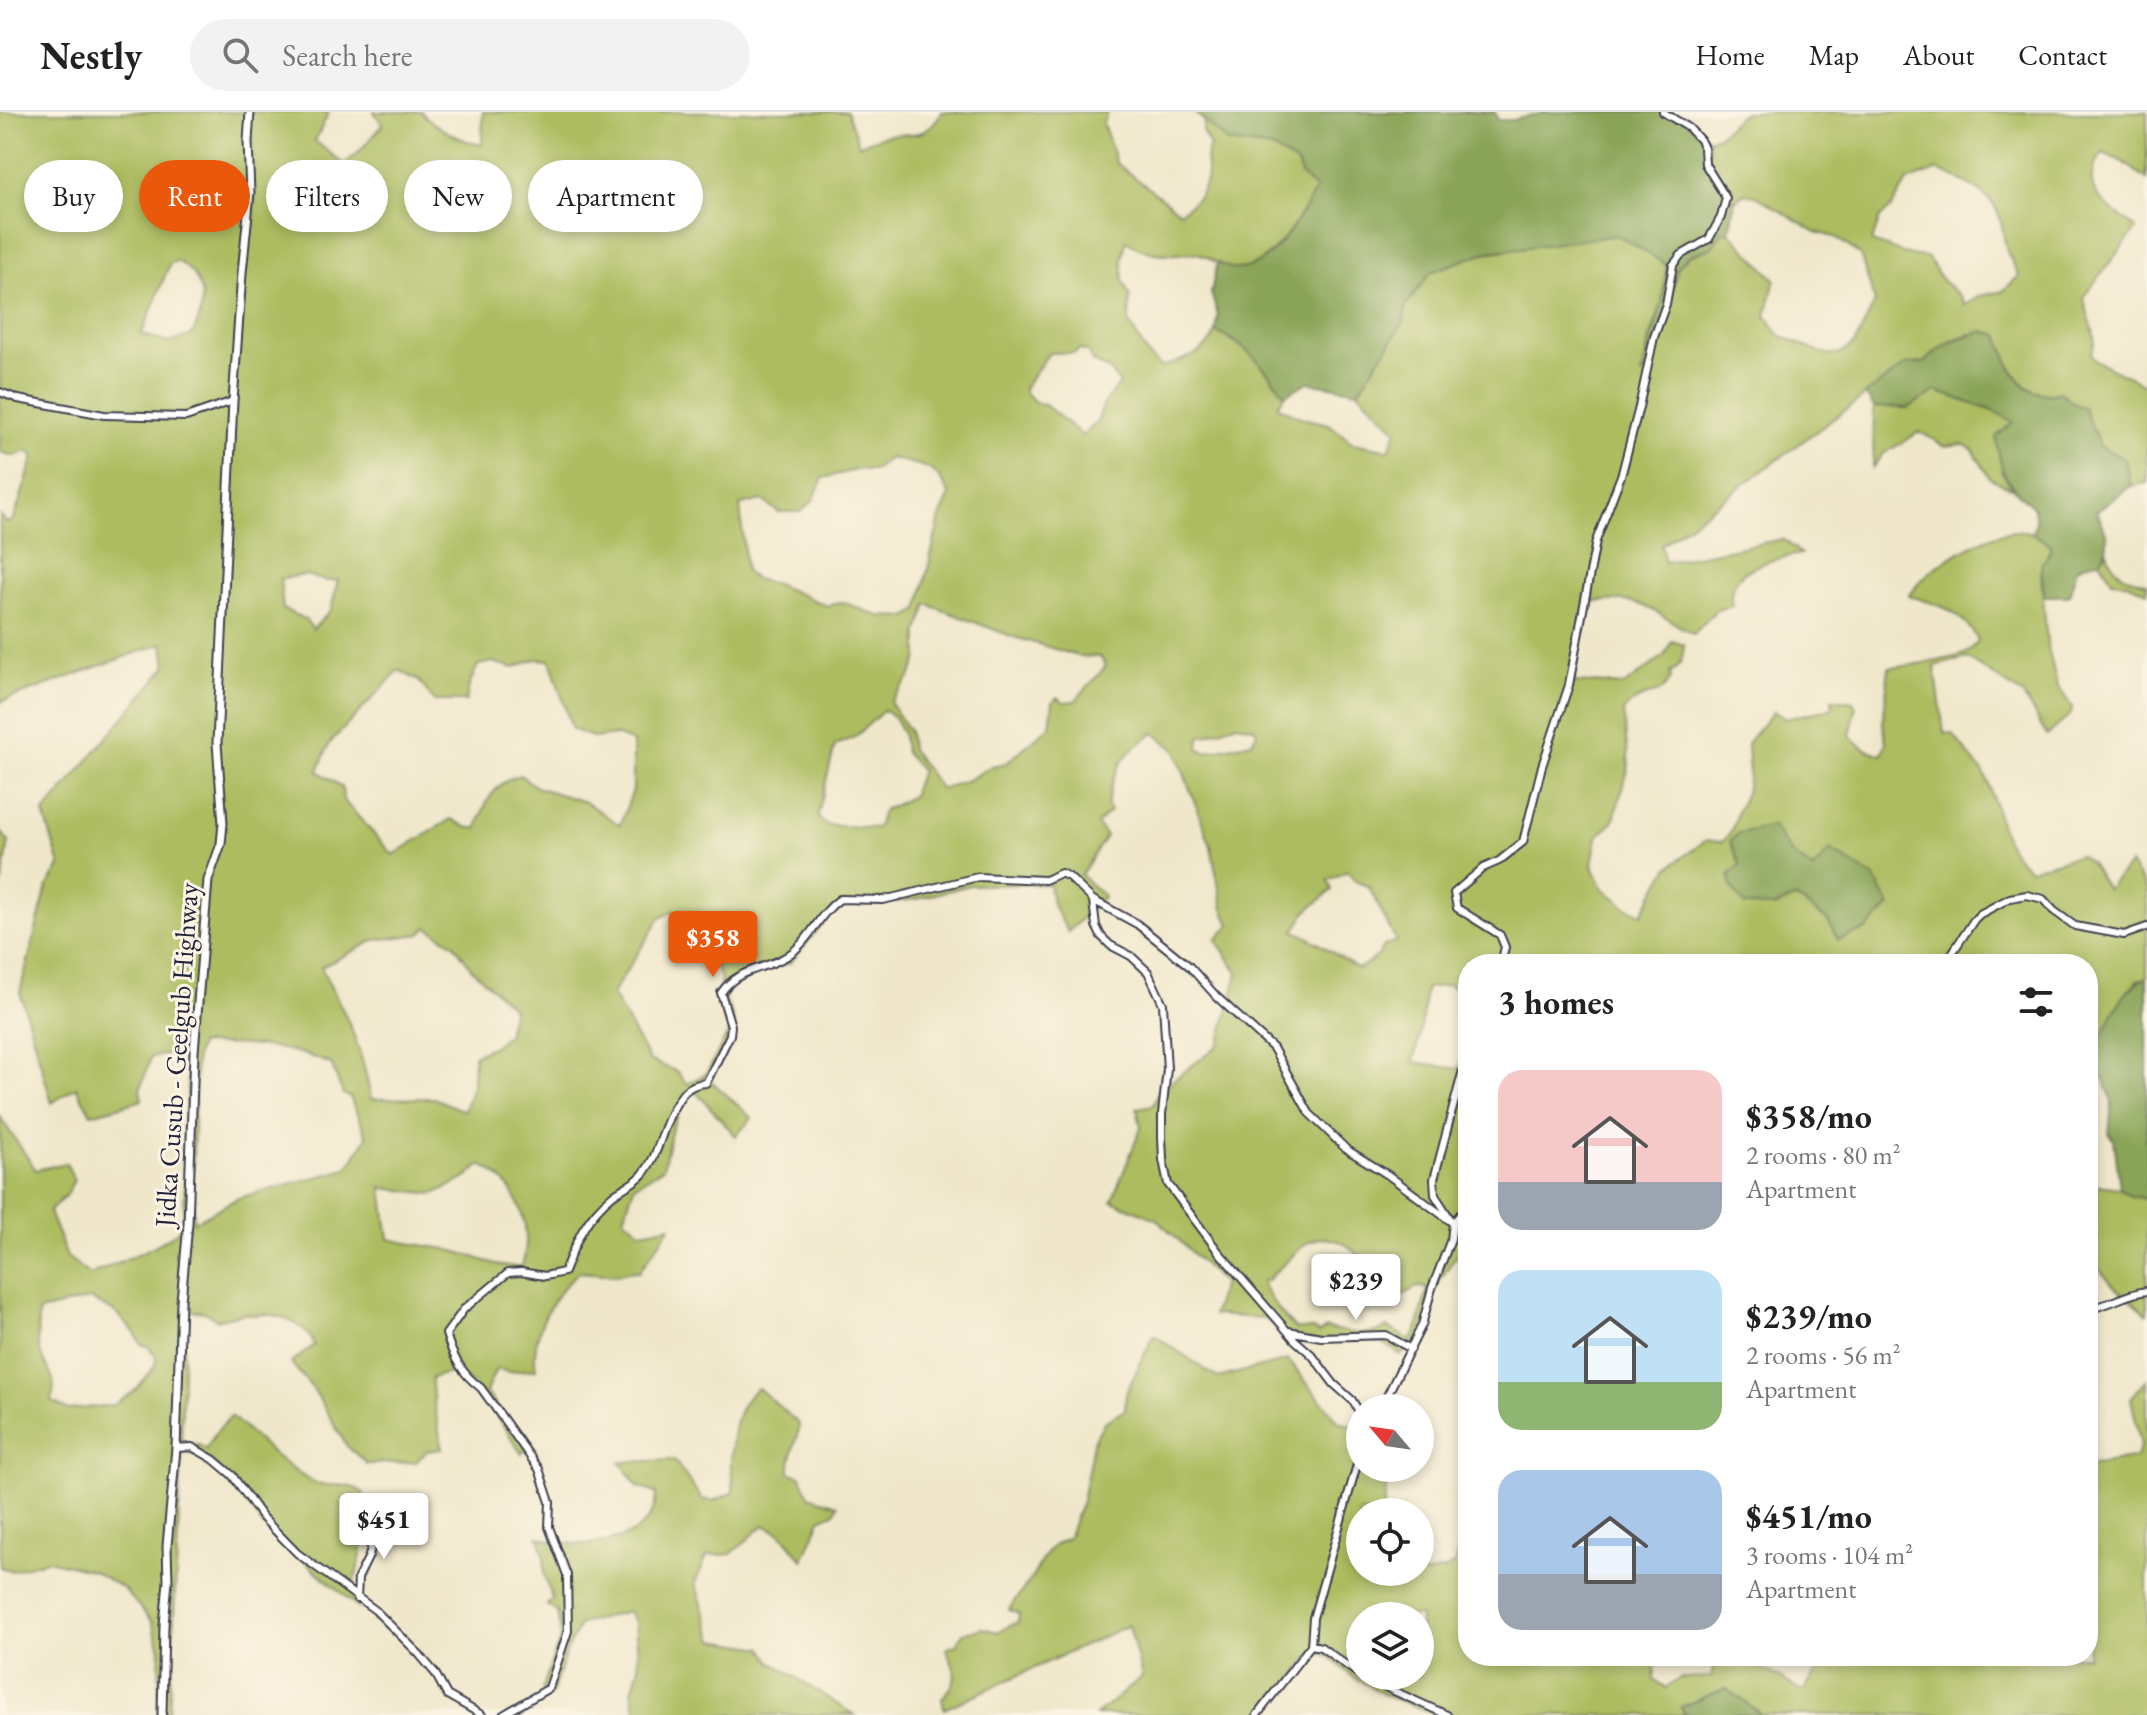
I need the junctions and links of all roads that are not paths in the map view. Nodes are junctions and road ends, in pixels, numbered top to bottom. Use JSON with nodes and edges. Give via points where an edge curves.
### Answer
{"nodes":[{"id":1,"x":250,"y":112,"type":"edge"},
{"id":2,"x":1663,"y":112,"type":"edge"},
{"id":3,"x":0,"y":392,"type":"edge"},
{"id":4,"x":233,"y":401,"type":"junction"},
{"id":5,"x":1093,"y":900,"type":"junction"},
{"id":6,"x":2147,"y":927,"type":"edge"},
{"id":7,"x":1503,"y":954,"type":"edge"},
{"id":8,"x":1952,"y":954,"type":"edge"},
{"id":9,"x":1458,"y":1089,"type":"edge"},
{"id":10,"x":1458,"y":1217,"type":"edge"},
{"id":11,"x":1453,"y":1223,"type":"junction"},
{"id":12,"x":1458,"y":1225,"type":"edge"},
{"id":13,"x":2147,"y":1291,"type":"edge"},
{"id":14,"x":2098,"y":1307,"type":"edge"},
{"id":15,"x":1288,"y":1331,"type":"junction"},
{"id":16,"x":1411,"y":1349,"type":"junction"},
{"id":17,"x":1388,"y":1394,"type":"edge"},
{"id":18,"x":1346,"y":1395,"type":"edge"},
{"id":19,"x":176,"y":1448,"type":"junction"},
{"id":20,"x":1352,"y":1482,"type":"edge"},
{"id":21,"x":378,"y":1517,"type":"dead end"},
{"id":22,"x":357,"y":1599,"type":"junction"},
{"id":23,"x":1311,"y":1645,"type":"junction"},
{"id":24,"x":1346,"y":1665,"type":"edge"},
{"id":25,"x":1392,"y":1690,"type":"edge"},
{"id":26,"x":162,"y":1715,"type":"edge"},
{"id":27,"x":482,"y":1715,"type":"edge"},
{"id":28,"x":503,"y":1715,"type":"edge"},
{"id":29,"x":1257,"y":1715,"type":"edge"},
{"id":30,"x":1447,"y":1715,"type":"edge"}],
"edges":[{"from":1,"to":4,"type":"street","name":"Jidka Cusub - Geelgub Highway","via":[[250,193]]},
{"from":2,"to":7,"type":"street","via":[[1700,140],[1705,164],[1726,198],[1709,239],[1673,265],[1622,473],[1596,541],[1569,685],[1523,842],[1454,893],[1457,908],[1500,935]]},
{"from":3,"to":4,"type":"street","via":[[104,415],[186,417]]},
{"from":4,"to":19,"type":"street","name":"Jidka Cusub - Geelgub Highway","via":[[217,743],[223,823],[208,880],[194,1052]]},
{"from":5,"to":11,"type":"street","via":[[1137,924],[1183,961],[1273,1048],[1309,1113],[1346,1149]]},
{"from":5,"to":15,"type":"street","via":[[1101,936],[1148,972],[1163,1004],[1167,1069],[1162,1137],[1168,1184]]},
{"from":5,"to":28,"type":"street","via":[[1061,873],[1045,880],[969,878],[883,900],[840,899],[787,956],[754,967],[726,986],[721,993],[730,1035],[706,1083],[682,1091],[642,1176],[589,1217],[564,1272],[508,1273],[464,1309],[446,1334],[454,1360],[481,1388],[539,1469],[550,1502],[549,1527],[567,1575],[568,1631],[549,1688]]},
{"from":6,"to":8,"type":"street","via":[[2124,935],[2075,926],[2043,899],[2027,895],[1980,914]]},
{"from":9,"to":11,"type":"street","via":[[1434,1179],[1435,1195]]},
{"from":10,"to":11,"type":"street"},
{"from":11,"to":12,"type":"street"},
{"from":11,"to":16,"type":"street"},
{"from":13,"to":14,"type":"street"},
{"from":15,"to":16,"type":"street","via":[[1321,1337],[1386,1335]]},
{"from":15,"to":18,"type":"street"},
{"from":16,"to":17,"type":"street"},
{"from":19,"to":22,"type":"street","via":[[192,1447],[213,1459],[297,1553]]},
{"from":19,"to":26,"type":"street","name":"Jidka Cusub - Geelgub Highway"},
{"from":20,"to":23,"type":"street","via":[[1313,1618]]},
{"from":21,"to":22,"type":"street","via":[[358,1578]]},
{"from":22,"to":27,"type":"street","via":[[419,1654],[447,1695]]},
{"from":23,"to":24,"type":"street"},
{"from":23,"to":29,"type":"street"},
{"from":25,"to":30,"type":"street"}]}
